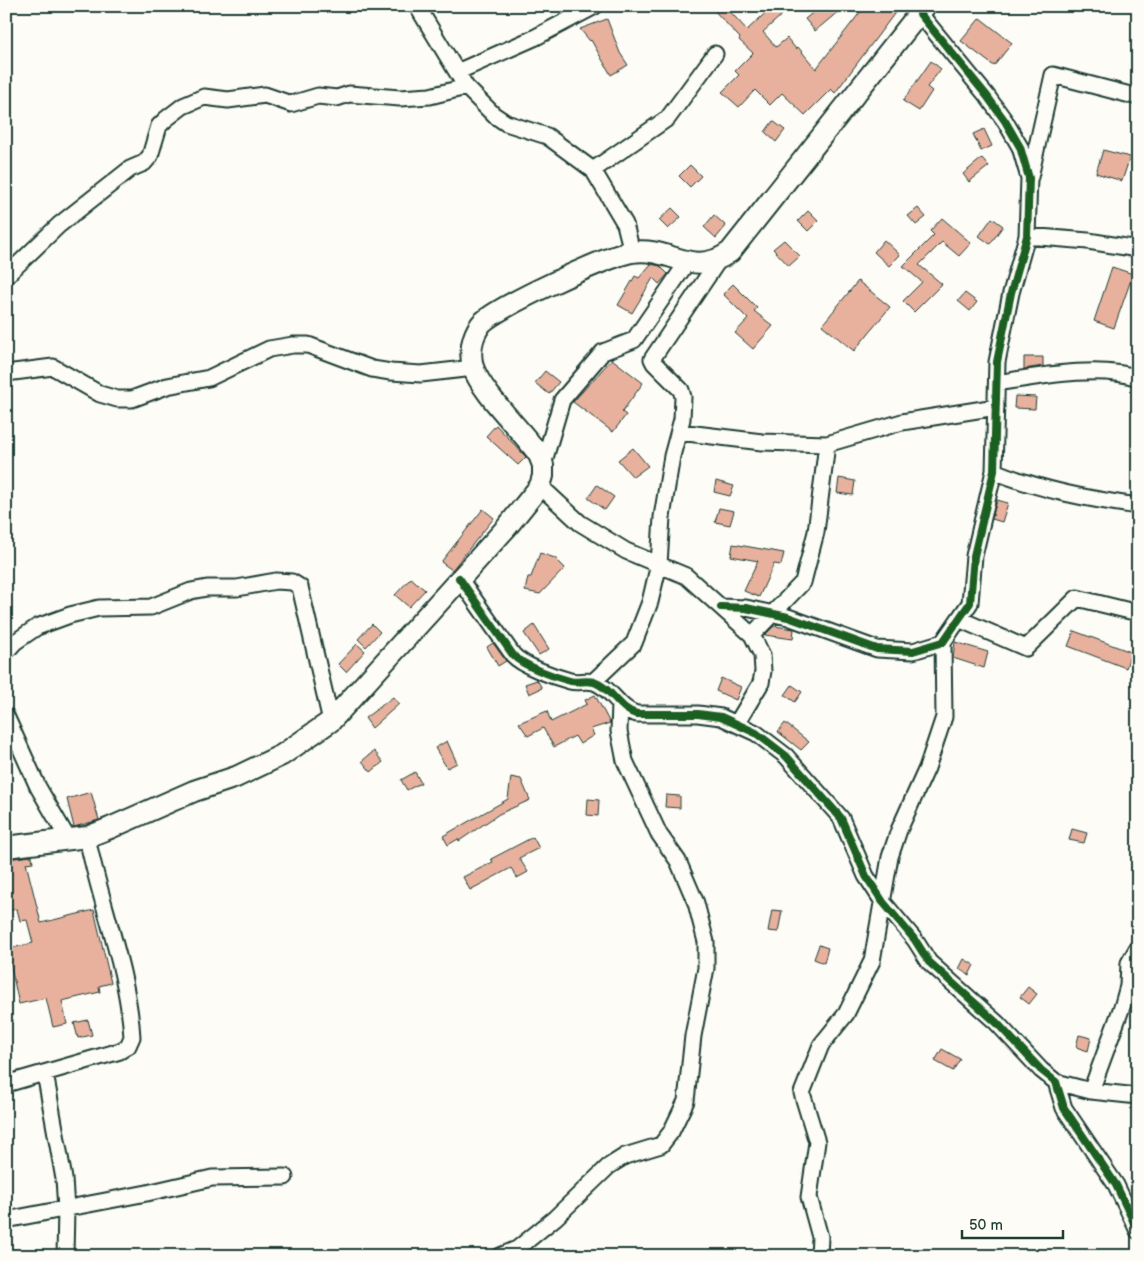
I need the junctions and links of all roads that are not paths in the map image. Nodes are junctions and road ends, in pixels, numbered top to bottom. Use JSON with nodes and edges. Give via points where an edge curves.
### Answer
{"nodes":[{"id":1,"x":417,"y":6,"type":"edge"},
{"id":2,"x":595,"y":6,"type":"edge"},
{"id":3,"x":922,"y":10,"type":"edge"},
{"id":4,"x":715,"y":54,"type":"dead end"},
{"id":5,"x":457,"y":72,"type":"junction"},
{"id":6,"x":466,"y":87,"type":"junction"},
{"id":7,"x":1138,"y":97,"type":"edge"},
{"id":8,"x":593,"y":170,"type":"junction"},
{"id":9,"x":1029,"y":178,"type":"junction"},
{"id":10,"x":1028,"y":236,"type":"junction"},
{"id":11,"x":1138,"y":249,"type":"edge"},
{"id":12,"x":632,"y":252,"type":"junction"},
{"id":13,"x":688,"y":261,"type":"junction"},
{"id":14,"x":718,"y":261,"type":"junction"},
{"id":15,"x":6,"y":276,"type":"edge"},
{"id":16,"x":634,"y":340,"type":"junction"},
{"id":17,"x":654,"y":354,"type":"junction"},
{"id":18,"x":474,"y":368,"type":"junction"},
{"id":19,"x":6,"y":373,"type":"edge"},
{"id":20,"x":1138,"y":378,"type":"edge"},
{"id":21,"x":997,"y":383,"type":"junction"},
{"id":22,"x":996,"y":407,"type":"junction"},
{"id":23,"x":678,"y":432,"type":"junction"},
{"id":24,"x":826,"y":444,"type":"junction"},
{"id":25,"x":544,"y":465,"type":"junction"},
{"id":26,"x":994,"y":471,"type":"junction"},
{"id":27,"x":540,"y":486,"type":"junction"},
{"id":28,"x":1138,"y":506,"type":"edge"},
{"id":29,"x":659,"y":564,"type":"junction"},
{"id":30,"x":459,"y":578,"type":"junction"},
{"id":31,"x":721,"y":606,"type":"junction"},
{"id":32,"x":1138,"y":613,"type":"edge"},
{"id":33,"x":774,"y":614,"type":"junction"},
{"id":34,"x":960,"y":619,"type":"junction"},
{"id":35,"x":752,"y":635,"type":"junction"},
{"id":36,"x":944,"y":642,"type":"junction"},
{"id":37,"x":9,"y":644,"type":"edge"},
{"id":38,"x":593,"y":682,"type":"junction"},
{"id":39,"x":620,"y":704,"type":"junction"},
{"id":40,"x":6,"y":716,"type":"edge"},
{"id":41,"x":336,"y":716,"type":"junction"},
{"id":42,"x":737,"y":723,"type":"junction"},
{"id":43,"x":9,"y":733,"type":"edge"},
{"id":44,"x":87,"y":837,"type":"junction"},
{"id":45,"x":68,"y":839,"type":"junction"},
{"id":46,"x":6,"y":847,"type":"edge"},
{"id":47,"x":883,"y":902,"type":"junction"},
{"id":48,"x":1138,"y":946,"type":"edge"},
{"id":49,"x":45,"y":1073,"type":"junction"},
{"id":50,"x":1056,"y":1082,"type":"junction"},
{"id":51,"x":6,"y":1084,"type":"edge"},
{"id":52,"x":1091,"y":1091,"type":"junction"},
{"id":53,"x":1138,"y":1096,"type":"edge"},
{"id":54,"x":285,"y":1177,"type":"dead end"},
{"id":55,"x":66,"y":1209,"type":"junction"},
{"id":56,"x":6,"y":1220,"type":"edge"},
{"id":57,"x":1138,"y":1230,"type":"edge"},
{"id":58,"x":65,"y":1256,"type":"edge"},
{"id":59,"x":500,"y":1256,"type":"edge"},
{"id":60,"x":819,"y":1256,"type":"edge"}],
"edges":[{"from":1,"to":5,"type":"street"},
{"from":2,"to":5,"type":"street","via":[[534,38]]},
{"from":3,"to":9,"type":"street","via":[[1005,121],[1020,147]]},
{"from":3,"to":14,"type":"main road","via":[[730,252]]},
{"from":4,"to":8,"type":"street","via":[[668,118]]},
{"from":5,"to":6,"type":"street"},
{"from":6,"to":8,"type":"street","via":[[506,123],[547,136]]},
{"from":6,"to":15,"type":"street","via":[[430,96],[400,98],[349,94],[337,98],[318,96],[292,104],[265,95],[228,100],[211,96],[197,100],[183,106],[159,126],[154,148],[144,163],[130,169],[59,225]]},
{"from":7,"to":9,"type":"street","via":[[1053,75]]},
{"from":8,"to":12,"type":"street","via":[[625,224]]},
{"from":9,"to":10,"type":"street"},
{"from":10,"to":11,"type":"street","via":[[1088,240]]},
{"from":10,"to":21,"type":"street","via":[[1003,327]]},
{"from":12,"to":13,"type":"main road","via":[[662,254]]},
{"from":12,"to":18,"type":"main road","via":[[537,292],[482,322],[474,336],[471,351]]},
{"from":13,"to":14,"type":"main road","via":[[705,265]]},
{"from":13,"to":16,"type":"street"},
{"from":14,"to":17,"type":"street"},
{"from":16,"to":17,"type":"street"},
{"from":16,"to":25,"type":"street","via":[[603,352],[562,400]]},
{"from":17,"to":23,"type":"street","via":[[654,363],[681,390],[683,407]]},
{"from":18,"to":19,"type":"street","via":[[421,374],[391,372],[372,369],[308,346],[293,345],[269,349],[210,378],[167,386],[132,399],[100,394],[53,367]]},
{"from":18,"to":25,"type":"main road"},
{"from":20,"to":21,"type":"street","via":[[1102,373],[1067,374]]},
{"from":21,"to":22,"type":"street"},
{"from":22,"to":24,"type":"street","via":[[902,422]]},
{"from":22,"to":26,"type":"street"},
{"from":23,"to":24,"type":"street","via":[[762,442]]},
{"from":23,"to":29,"type":"street","via":[[668,477]]},
{"from":24,"to":33,"type":"street","via":[[816,532],[803,582]]},
{"from":25,"to":27,"type":"main road"},
{"from":26,"to":28,"type":"street","via":[[1022,483],[1073,496]]},
{"from":26,"to":34,"type":"street","via":[[974,556],[970,603]]},
{"from":27,"to":29,"type":"street","via":[[580,523],[626,551]]},
{"from":27,"to":30,"type":"main road"},
{"from":29,"to":31,"type":"street","via":[[686,576]]},
{"from":29,"to":38,"type":"street","via":[[650,602],[634,643]]},
{"from":30,"to":38,"type":"street","via":[[516,659],[571,682]]},
{"from":30,"to":41,"type":"main road"},
{"from":31,"to":33,"type":"street"},
{"from":31,"to":35,"type":"street"},
{"from":32,"to":34,"type":"street","via":[[1077,598],[1026,648]]},
{"from":33,"to":35,"type":"street"},
{"from":33,"to":36,"type":"street","via":[[877,649],[913,651]]},
{"from":34,"to":36,"type":"street"},
{"from":35,"to":42,"type":"street","via":[[762,655],[761,683]]},
{"from":36,"to":47,"type":"street","via":[[944,717],[890,857]]},
{"from":37,"to":41,"type":"street","via":[[36,627],[99,608],[151,607],[207,588],[292,582],[300,587]]},
{"from":38,"to":39,"type":"street","via":[[608,690]]},
{"from":39,"to":42,"type":"street","via":[[637,714],[698,714]]},
{"from":39,"to":59,"type":"street","via":[[619,731],[625,760],[659,834],[678,860],[696,903],[706,942],[706,968],[693,1036],[686,1101],[661,1145],[625,1156],[609,1166],[556,1218],[517,1248]]},
{"from":40,"to":43,"type":"street"},
{"from":41,"to":44,"type":"main road","via":[[282,755]]},
{"from":42,"to":47,"type":"street","via":[[756,732],[786,756],[841,818],[866,876]]},
{"from":43,"to":45,"type":"street"},
{"from":44,"to":45,"type":"main road"},
{"from":44,"to":49,"type":"street","via":[[120,968],[132,1037],[128,1046],[120,1051]]},
{"from":45,"to":46,"type":"main road"},
{"from":47,"to":50,"type":"street","via":[[929,962],[998,1023]]},
{"from":47,"to":60,"type":"street","via":[[872,960],[846,1014],[821,1045],[802,1093],[817,1142],[810,1197],[820,1237]]},
{"from":48,"to":52,"type":"street","via":[[1128,963],[1128,986]]},
{"from":49,"to":51,"type":"street"},
{"from":49,"to":55,"type":"street","via":[[64,1179]]},
{"from":50,"to":52,"type":"street"},
{"from":50,"to":57,"type":"street","via":[[1064,1108],[1116,1185]]},
{"from":52,"to":53,"type":"street"},
{"from":54,"to":55,"type":"street","via":[[212,1178]]},
{"from":55,"to":56,"type":"street"},
{"from":55,"to":58,"type":"street"}]}
